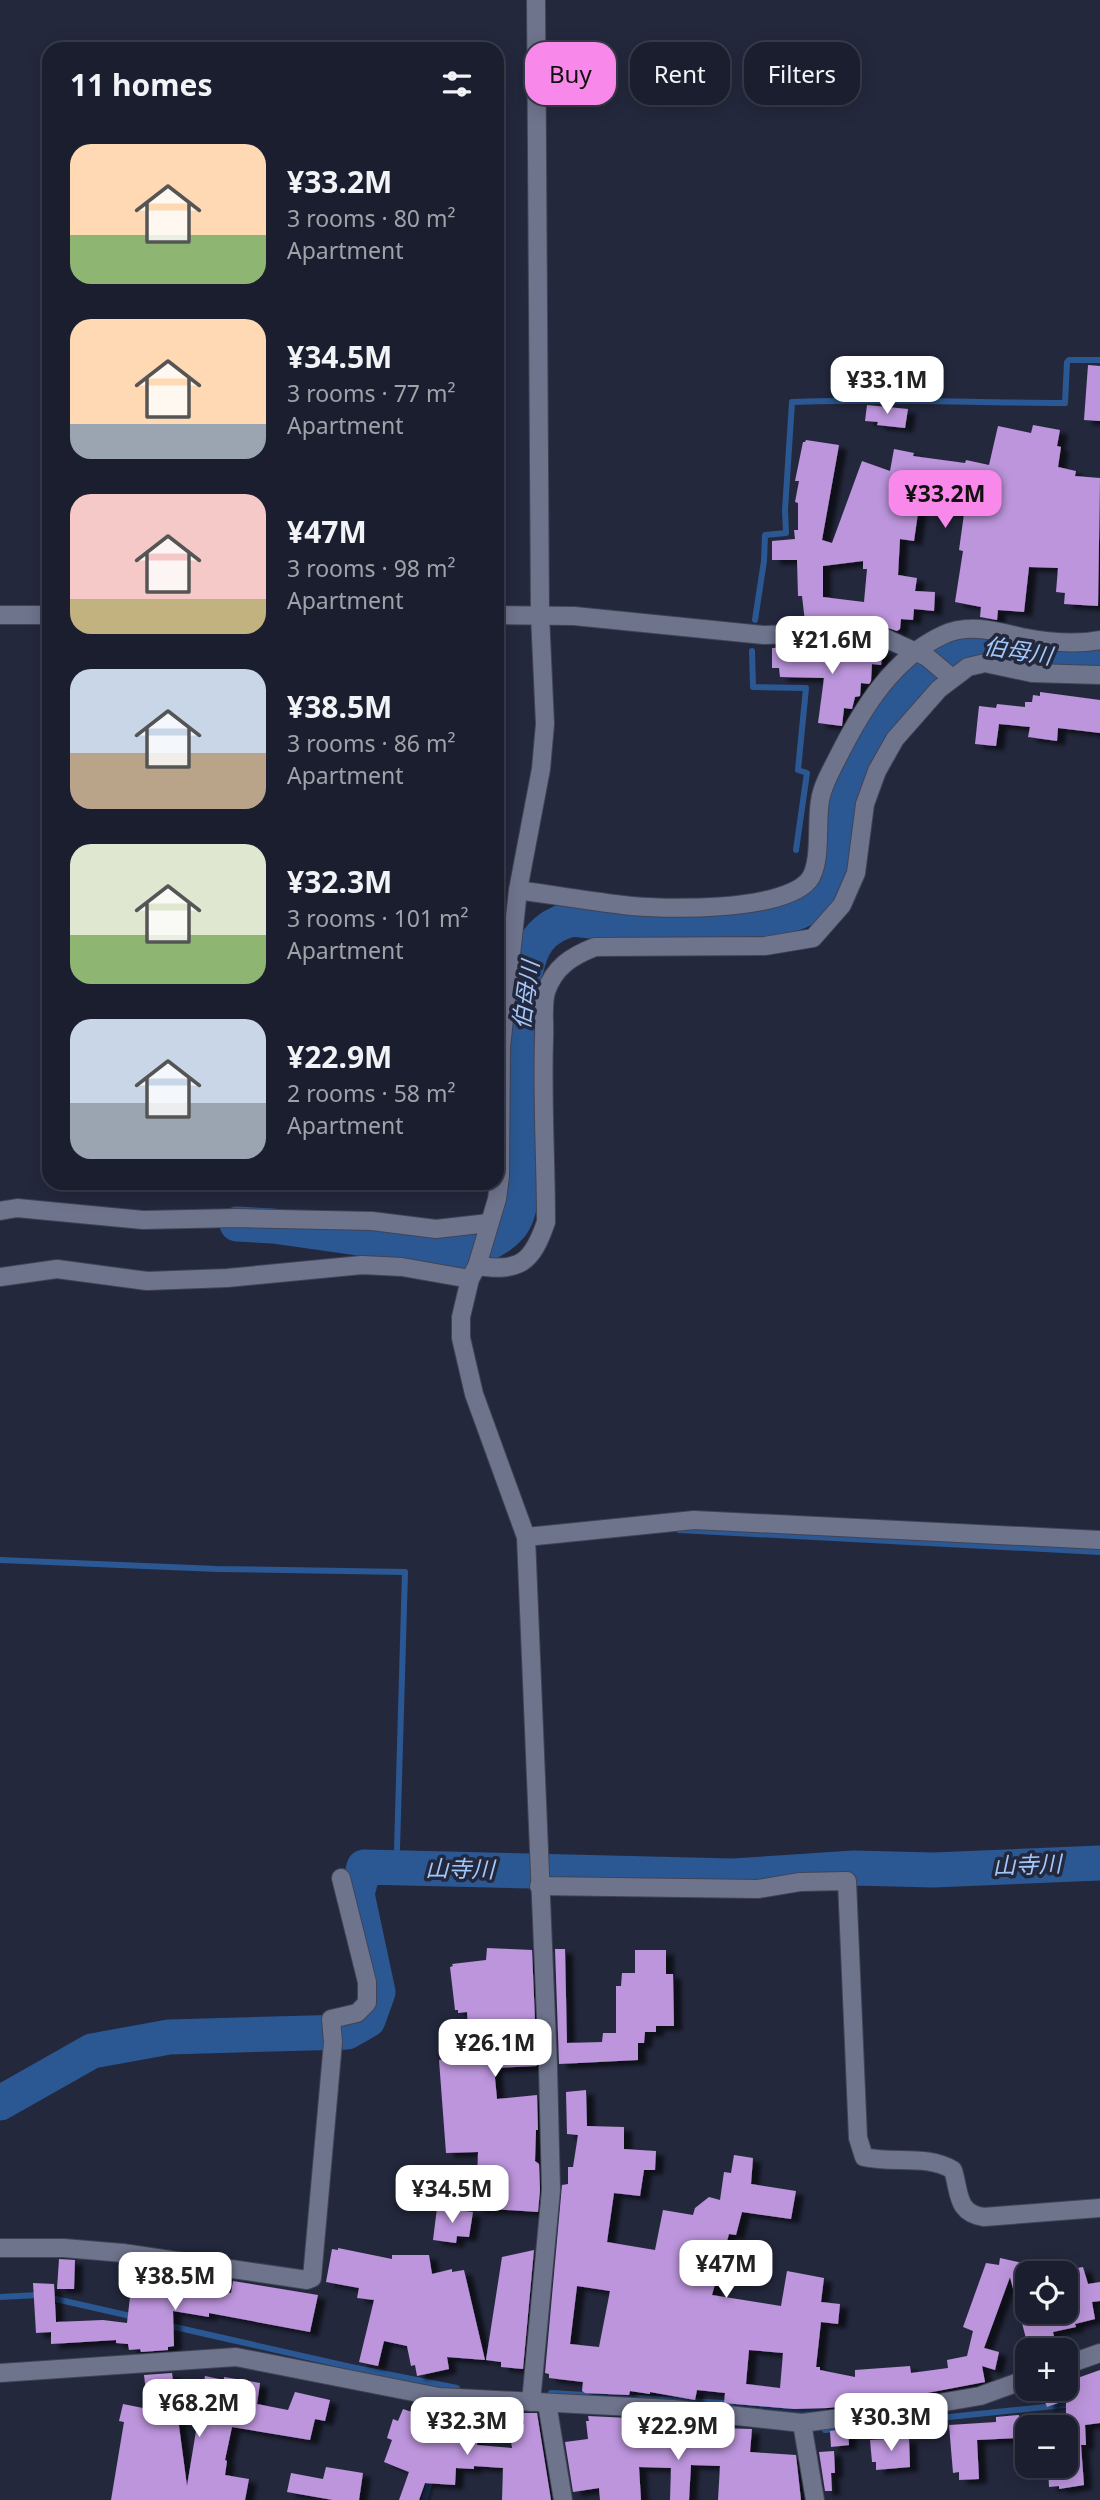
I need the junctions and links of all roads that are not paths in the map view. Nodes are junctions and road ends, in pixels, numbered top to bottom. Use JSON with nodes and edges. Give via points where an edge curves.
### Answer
{"nodes":[{"id":1,"x":536,"y":0,"type":"edge"},
{"id":2,"x":0,"y":615,"type":"edge"},
{"id":3,"x":42,"y":615,"type":"edge"},
{"id":4,"x":504,"y":615,"type":"edge"},
{"id":5,"x":540,"y":615,"type":"junction"},
{"id":6,"x":1100,"y":640,"type":"edge"},
{"id":7,"x":920,"y":654,"type":"junction"},
{"id":8,"x":948,"y":674,"type":"junction"},
{"id":9,"x":1100,"y":675,"type":"edge"},
{"id":10,"x":518,"y":890,"type":"junction"},
{"id":11,"x":504,"y":1019,"type":"edge"},
{"id":12,"x":498,"y":1190,"type":"edge"},
{"id":13,"x":0,"y":1211,"type":"edge"},
{"id":14,"x":489,"y":1223,"type":"junction"},
{"id":15,"x":474,"y":1272,"type":"junction"},
{"id":16,"x":0,"y":1277,"type":"edge"},
{"id":17,"x":526,"y":1537,"type":"junction"},
{"id":18,"x":1100,"y":1539,"type":"edge"},
{"id":19,"x":341,"y":1878,"type":"dead end"},
{"id":20,"x":540,"y":1886,"type":"junction"},
{"id":21,"x":1100,"y":2208,"type":"edge"},
{"id":22,"x":0,"y":2248,"type":"edge"},
{"id":23,"x":1100,"y":2353,"type":"edge"},
{"id":24,"x":1078,"y":2361,"type":"edge"},
{"id":25,"x":0,"y":2373,"type":"edge"},
{"id":26,"x":1015,"y":2383,"type":"edge"},
{"id":27,"x":539,"y":2403,"type":"junction"},
{"id":28,"x":802,"y":2423,"type":"junction"},
{"id":29,"x":563,"y":2500,"type":"edge"},
{"id":30,"x":814,"y":2500,"type":"edge"}],
"edges":[{"from":1,"to":5,"type":"street"},
{"from":2,"to":3,"type":"street"},
{"from":4,"to":5,"type":"street"},
{"from":5,"to":7,"type":"street","via":[[764,635],[887,639]]},
{"from":5,"to":10,"type":"street","via":[[545,723]]},
{"from":6,"to":7,"type":"street","via":[[1066,643],[966,629],[946,633]]},
{"from":7,"to":8,"type":"street"},
{"from":7,"to":10,"type":"street","via":[[885,681],[848,736],[820,799],[815,866],[809,879],[793,892],[770,900],[689,907],[625,906]]},
{"from":8,"to":9,"type":"street","via":[[985,663],[1032,673]]},
{"from":8,"to":15,"type":"street","via":[[895,739],[877,771],[865,804],[856,873],[842,905],[813,938],[765,946],[595,947],[559,969],[546,994],[545,1222],[536,1247],[522,1262],[503,1270]]},
{"from":10,"to":11,"type":"street"},
{"from":12,"to":14,"type":"street"},
{"from":13,"to":14,"type":"street","via":[[16,1208],[143,1220],[372,1221],[436,1229]]},
{"from":14,"to":15,"type":"street"},
{"from":15,"to":16,"type":"street","via":[[362,1265],[147,1282],[57,1269]]},
{"from":15,"to":17,"type":"street","via":[[461,1317],[461,1338],[474,1394]]},
{"from":17,"to":18,"type":"street","via":[[694,1520]]},
{"from":17,"to":20,"type":"street"},
{"from":19,"to":22,"type":"street","via":[[367,1982],[367,2003],[357,2013],[331,2020],[333,2042],[312,2278],[99,2251]]},
{"from":20,"to":21,"type":"street","via":[[758,1889],[846,1881],[858,2138],[864,2157],[945,2165],[953,2170],[963,2209],[970,2215]]},
{"from":20,"to":27,"type":"street","via":[[551,2190]]},
{"from":23,"to":24,"type":"street"},
{"from":25,"to":27,"type":"street","via":[[236,2357],[439,2397]]},
{"from":26,"to":28,"type":"street","via":[[980,2396]]},
{"from":27,"to":28,"type":"street","via":[[672,2409]]},
{"from":27,"to":29,"type":"street"},
{"from":28,"to":30,"type":"street"}]}
